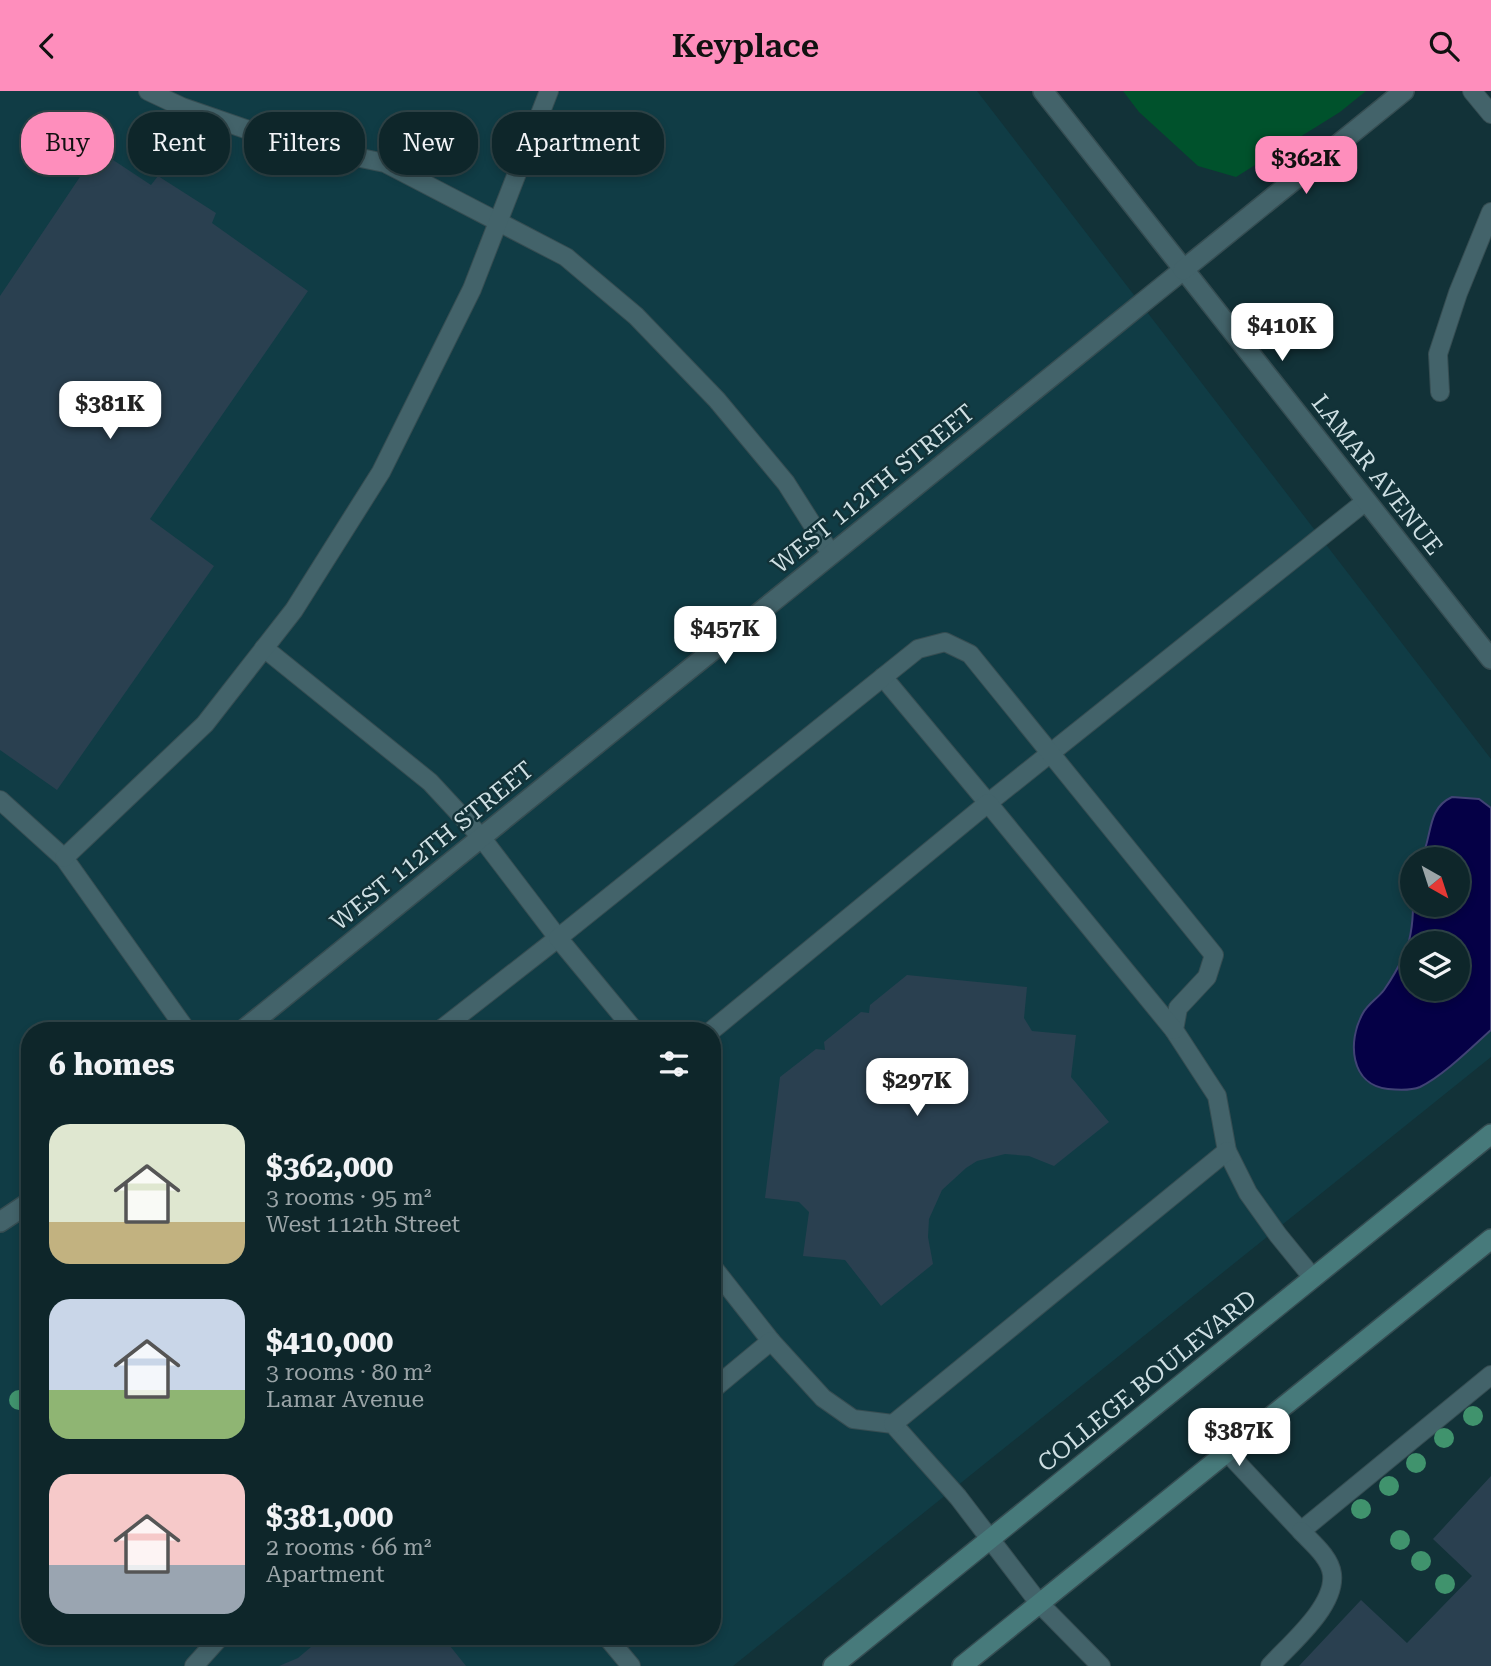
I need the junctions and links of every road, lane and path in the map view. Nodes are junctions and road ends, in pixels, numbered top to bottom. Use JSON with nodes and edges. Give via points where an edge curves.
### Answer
{"nodes":[{"id":1,"x":148,"y":91,"type":"edge"},
{"id":2,"x":549,"y":91,"type":"edge"},
{"id":3,"x":1043,"y":91,"type":"edge"},
{"id":4,"x":1404,"y":91,"type":"edge"},
{"id":5,"x":1472,"y":91,"type":"edge"},
{"id":6,"x":1491,"y":114,"type":"edge"},
{"id":7,"x":1491,"y":212,"type":"edge"},
{"id":8,"x":498,"y":220,"type":"junction"},
{"id":9,"x":1183,"y":270,"type":"junction"},
{"id":10,"x":1440,"y":392,"type":"dead end"},
{"id":11,"x":1366,"y":501,"type":"junction"},
{"id":12,"x":831,"y":554,"type":"junction"},
{"id":13,"x":264,"y":648,"type":"junction"},
{"id":14,"x":1491,"y":659,"type":"edge"},
{"id":15,"x":883,"y":677,"type":"junction"},
{"id":16,"x":1050,"y":753,"type":"junction"},
{"id":17,"x":0,"y":800,"type":"edge"},
{"id":18,"x":988,"y":803,"type":"junction"},
{"id":19,"x":481,"y":837,"type":"junction"},
{"id":20,"x":64,"y":858,"type":"junction"},
{"id":21,"x":558,"y":939,"type":"junction"},
{"id":22,"x":181,"y":1022,"type":"edge"},
{"id":23,"x":253,"y":1022,"type":"edge"},
{"id":24,"x":451,"y":1022,"type":"edge"},
{"id":25,"x":627,"y":1022,"type":"edge"},
{"id":26,"x":721,"y":1023,"type":"edge"},
{"id":27,"x":1174,"y":1030,"type":"junction"},
{"id":28,"x":1491,"y":1134,"type":"edge"},
{"id":29,"x":1227,"y":1151,"type":"junction"},
{"id":30,"x":21,"y":1208,"type":"edge"},
{"id":31,"x":0,"y":1223,"type":"edge"},
{"id":32,"x":1491,"y":1238,"type":"edge"},
{"id":33,"x":721,"y":1277,"type":"edge"},
{"id":34,"x":1313,"y":1278,"type":"junction"},
{"id":35,"x":771,"y":1341,"type":"junction"},
{"id":36,"x":1491,"y":1375,"type":"edge"},
{"id":37,"x":721,"y":1383,"type":"edge"},
{"id":38,"x":892,"y":1424,"type":"junction"},
{"id":39,"x":1227,"y":1452,"type":"junction"},
{"id":40,"x":1301,"y":1531,"type":"junction"},
{"id":41,"x":989,"y":1540,"type":"junction"},
{"id":42,"x":1039,"y":1603,"type":"junction"},
{"id":43,"x":213,"y":1645,"type":"edge"},
{"id":44,"x":614,"y":1645,"type":"edge"},
{"id":45,"x":194,"y":1666,"type":"edge"},
{"id":46,"x":631,"y":1666,"type":"edge"},
{"id":47,"x":833,"y":1666,"type":"edge"},
{"id":48,"x":962,"y":1666,"type":"edge"},
{"id":49,"x":1101,"y":1666,"type":"edge"},
{"id":50,"x":1270,"y":1666,"type":"edge"}],
"edges":[{"from":1,"to":8,"type":"lane","via":[[283,142],[385,163]]},
{"from":2,"to":8,"type":"lane"},
{"from":3,"to":9,"type":"street","name":"LAMAR AVENUE"},
{"from":4,"to":9,"type":"street","name":"WEST 112TH STREET"},
{"from":5,"to":6,"type":"lane"},
{"from":7,"to":10,"type":"lane","via":[[1438,354]]},
{"from":8,"to":12,"type":"lane","via":[[566,257],[636,316],[717,400],[786,483]]},
{"from":8,"to":13,"type":"lane","via":[[472,289],[381,472],[295,610]]},
{"from":9,"to":11,"type":"street","name":"LAMAR AVENUE"},
{"from":9,"to":12,"type":"street","name":"WEST 112TH STREET"},
{"from":11,"to":14,"type":"street","name":"LAMAR AVENUE"},
{"from":11,"to":16,"type":"lane"},
{"from":12,"to":19,"type":"street","name":"WEST 112TH STREET"},
{"from":13,"to":19,"type":"lane","via":[[430,782]]},
{"from":13,"to":20,"type":"lane","via":[[205,724]]},
{"from":15,"to":16,"type":"lane","via":[[918,649],[945,642],[970,654]]},
{"from":15,"to":18,"type":"lane"},
{"from":15,"to":21,"type":"lane"},
{"from":16,"to":18,"type":"lane"},
{"from":16,"to":27,"type":"lane","via":[[1214,955],[1207,977],[1178,1008]]},
{"from":17,"to":20,"type":"lane"},
{"from":18,"to":26,"type":"lane"},
{"from":18,"to":27,"type":"lane"},
{"from":19,"to":21,"type":"lane"},
{"from":19,"to":23,"type":"street","name":"WEST 112TH STREET"},
{"from":20,"to":22,"type":"lane"},
{"from":21,"to":24,"type":"lane"},
{"from":21,"to":25,"type":"lane"},
{"from":27,"to":29,"type":"lane","via":[[1217,1096]]},
{"from":28,"to":34,"type":"main road","name":"COLLEGE BOULEVARD"},
{"from":29,"to":34,"type":"lane","via":[[1248,1193]]},
{"from":29,"to":38,"type":"lane"},
{"from":30,"to":31,"type":"street"},
{"from":32,"to":39,"type":"main road"},
{"from":33,"to":35,"type":"lane"},
{"from":34,"to":41,"type":"main road","name":"COLLEGE BOULEVARD"},
{"from":35,"to":37,"type":"lane"},
{"from":35,"to":38,"type":"lane","via":[[823,1398],[853,1419]]},
{"from":36,"to":40,"type":"lane"},
{"from":38,"to":41,"type":"lane","via":[[958,1497]]},
{"from":39,"to":40,"type":"lane"},
{"from":39,"to":42,"type":"main road"},
{"from":40,"to":50,"type":"lane","via":[[1324,1556],[1332,1572],[1331,1589],[1325,1605]]},
{"from":41,"to":42,"type":"lane"},
{"from":41,"to":47,"type":"main road","name":"COLLEGE BOULEVARD"},
{"from":42,"to":48,"type":"main road"},
{"from":42,"to":49,"type":"lane"},
{"from":43,"to":45,"type":"lane"},
{"from":44,"to":46,"type":"lane"}]}
